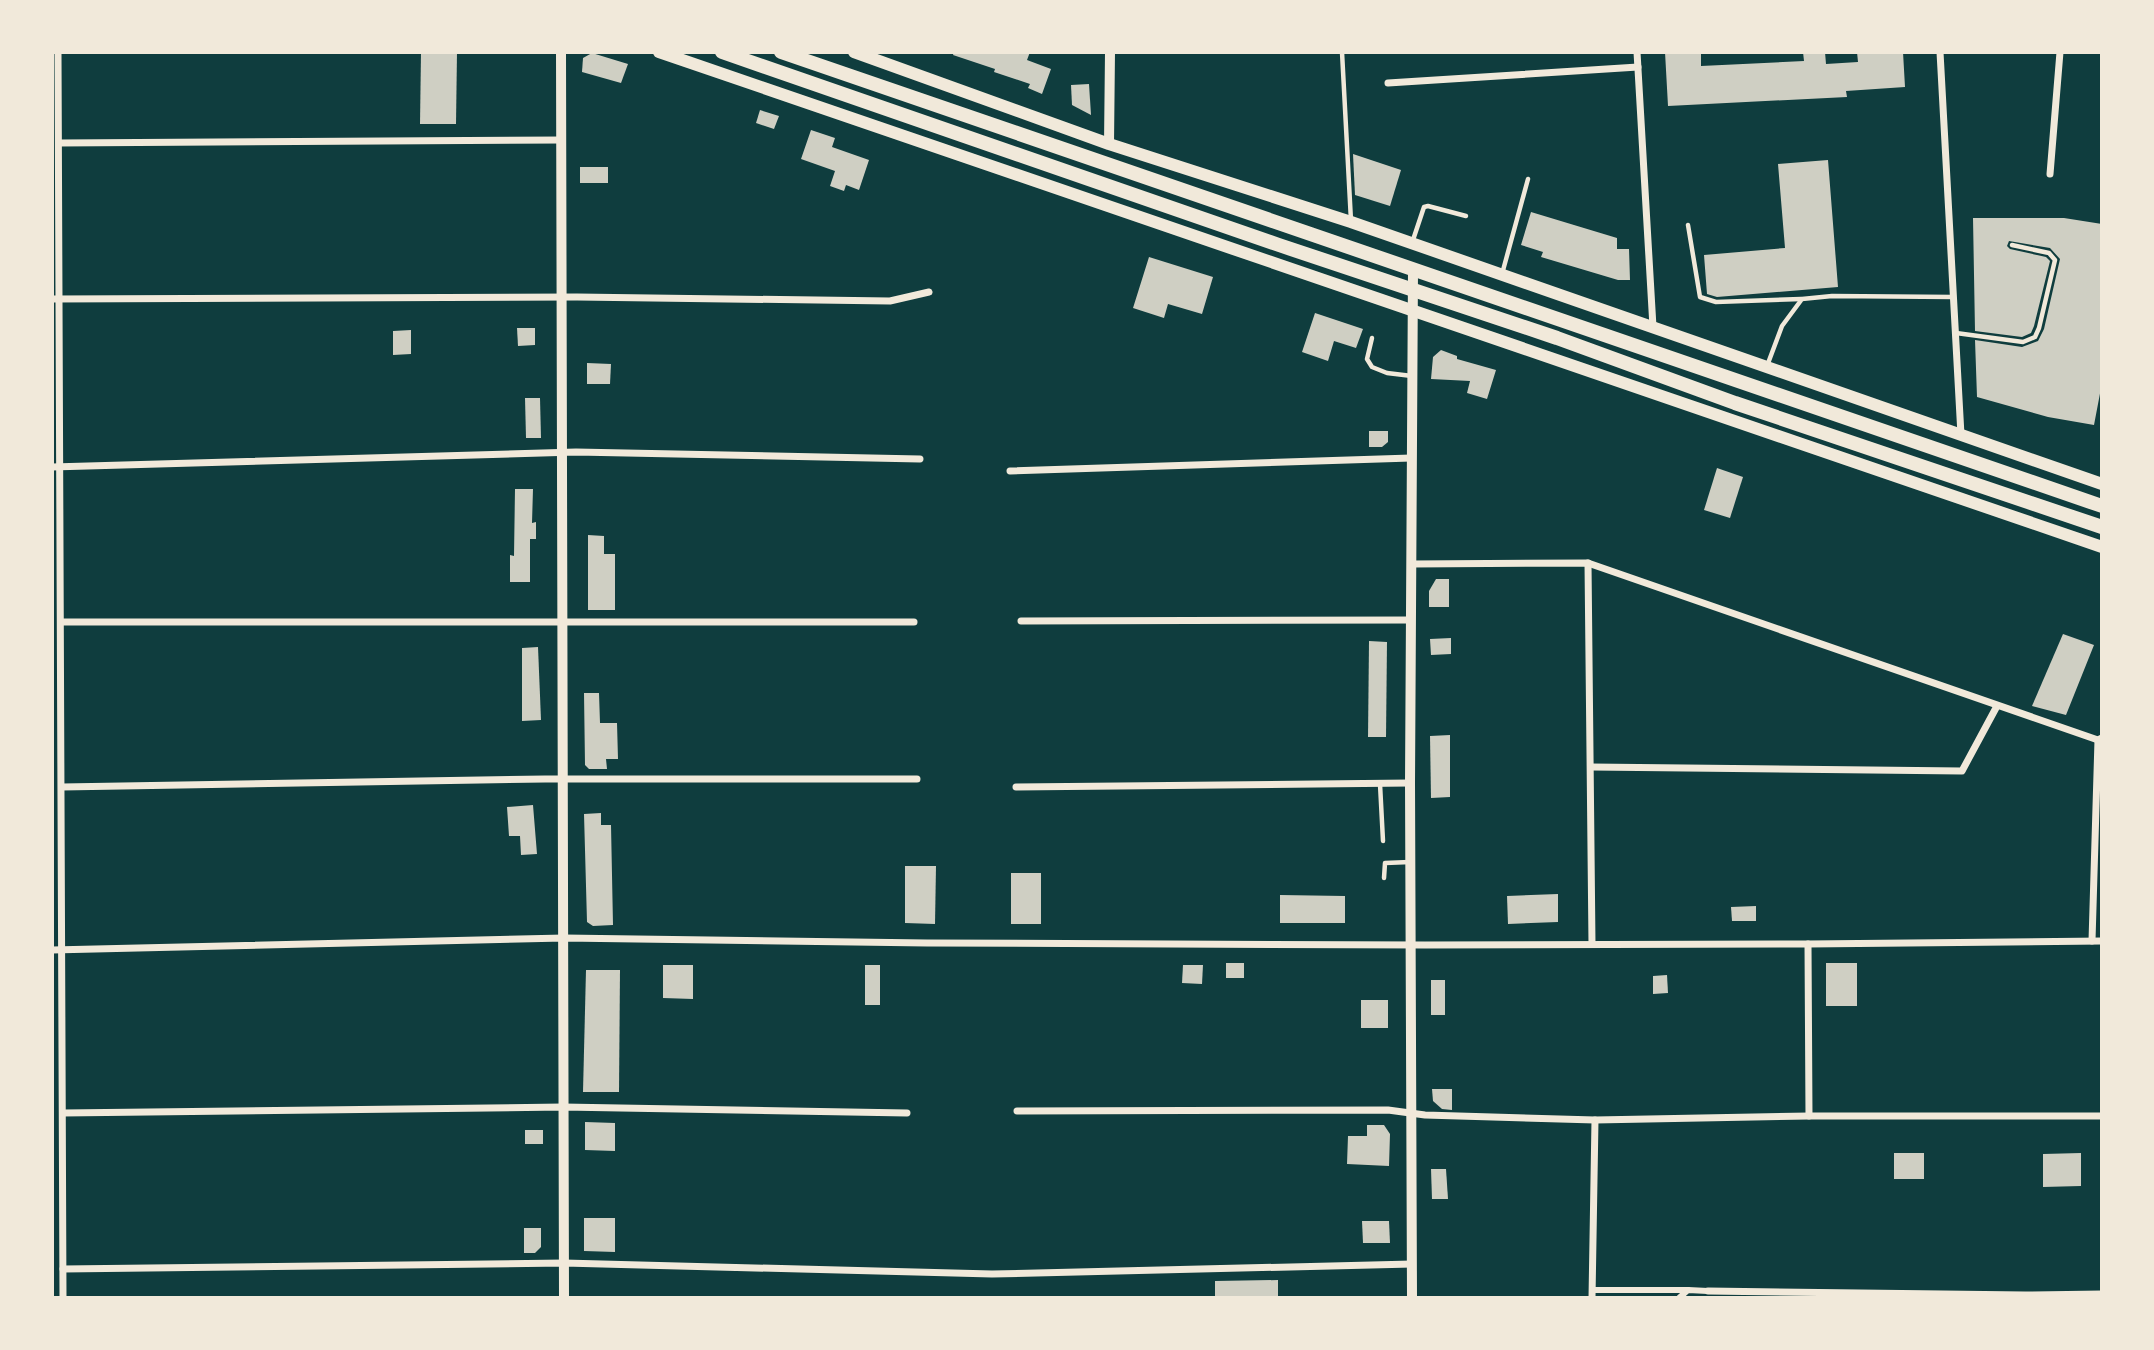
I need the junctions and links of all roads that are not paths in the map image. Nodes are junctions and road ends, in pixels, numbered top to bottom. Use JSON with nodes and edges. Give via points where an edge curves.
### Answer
{"nodes":[{"id":1,"x":58,"y":52,"type":"edge"},
{"id":2,"x":659,"y":52,"type":"edge"},
{"id":3,"x":722,"y":52,"type":"edge"},
{"id":4,"x":781,"y":52,"type":"edge"},
{"id":5,"x":854,"y":52,"type":"edge"},
{"id":6,"x":1110,"y":52,"type":"edge"},
{"id":7,"x":1342,"y":52,"type":"edge"},
{"id":8,"x":1637,"y":52,"type":"edge"},
{"id":9,"x":1940,"y":52,"type":"edge"},
{"id":10,"x":2060,"y":52,"type":"edge"},
{"id":11,"x":561,"y":53,"type":"edge"},
{"id":12,"x":1638,"y":68,"type":"junction"},
{"id":13,"x":1388,"y":83,"type":"dead end"},
{"id":14,"x":562,"y":140,"type":"junction"},
{"id":15,"x":59,"y":143,"type":"junction"},
{"id":16,"x":1109,"y":144,"type":"junction"},
{"id":17,"x":2050,"y":174,"type":"dead end"},
{"id":18,"x":1528,"y":179,"type":"dead end"},
{"id":19,"x":1466,"y":216,"type":"dead end"},
{"id":20,"x":1351,"y":222,"type":"junction"},
{"id":21,"x":1688,"y":225,"type":"dead end"},
{"id":22,"x":1411,"y":243,"type":"junction"},
{"id":23,"x":2012,"y":245,"type":"dead end"},
{"id":24,"x":1413,"y":270,"type":"junction"},
{"id":25,"x":1502,"y":275,"type":"junction"},
{"id":26,"x":1413,"y":290,"type":"junction"},
{"id":27,"x":929,"y":292,"type":"dead end"},
{"id":28,"x":1953,"y":297,"type":"junction"},
{"id":29,"x":564,"y":298,"type":"junction"},
{"id":30,"x":56,"y":299,"type":"edge"},
{"id":31,"x":1802,"y":299,"type":"junction"},
{"id":32,"x":1413,"y":312,"type":"junction"},
{"id":33,"x":1653,"y":327,"type":"junction"},
{"id":34,"x":1955,"y":333,"type":"junction"},
{"id":35,"x":1372,"y":338,"type":"dead end"},
{"id":36,"x":1766,"y":367,"type":"junction"},
{"id":37,"x":1413,"y":376,"type":"junction"},
{"id":38,"x":1961,"y":435,"type":"junction"},
{"id":39,"x":562,"y":452,"type":"junction"},
{"id":40,"x":1411,"y":458,"type":"junction"},
{"id":41,"x":920,"y":459,"type":"dead end"},
{"id":42,"x":56,"y":467,"type":"edge"},
{"id":43,"x":1010,"y":471,"type":"dead end"},
{"id":44,"x":2102,"y":484,"type":"edge"},
{"id":45,"x":2102,"y":506,"type":"edge"},
{"id":46,"x":2102,"y":527,"type":"edge"},
{"id":47,"x":2102,"y":547,"type":"edge"},
{"id":48,"x":1588,"y":563,"type":"junction"},
{"id":49,"x":1412,"y":564,"type":"junction"},
{"id":50,"x":1411,"y":620,"type":"junction"},
{"id":51,"x":1021,"y":621,"type":"dead end"},
{"id":52,"x":62,"y":622,"type":"junction"},
{"id":53,"x":562,"y":622,"type":"junction"},
{"id":54,"x":914,"y":622,"type":"dead end"},
{"id":55,"x":1997,"y":706,"type":"junction"},
{"id":56,"x":2100,"y":739,"type":"edge"},
{"id":57,"x":1591,"y":767,"type":"junction"},
{"id":58,"x":562,"y":779,"type":"junction"},
{"id":59,"x":917,"y":779,"type":"dead end"},
{"id":60,"x":1380,"y":783,"type":"junction"},
{"id":61,"x":1410,"y":783,"type":"junction"},
{"id":62,"x":62,"y":787,"type":"junction"},
{"id":63,"x":1016,"y":787,"type":"dead end"},
{"id":64,"x":1383,"y":841,"type":"dead end"},
{"id":65,"x":1411,"y":862,"type":"junction"},
{"id":66,"x":1384,"y":878,"type":"dead end"},
{"id":67,"x":564,"y":938,"type":"junction"},
{"id":68,"x":2092,"y":941,"type":"junction"},
{"id":69,"x":2102,"y":941,"type":"edge"},
{"id":70,"x":1592,"y":944,"type":"junction"},
{"id":71,"x":1808,"y":944,"type":"junction"},
{"id":72,"x":1412,"y":945,"type":"junction"},
{"id":73,"x":57,"y":950,"type":"edge"},
{"id":74,"x":563,"y":1107,"type":"junction"},
{"id":75,"x":1017,"y":1111,"type":"dead end"},
{"id":76,"x":63,"y":1113,"type":"junction"},
{"id":77,"x":907,"y":1113,"type":"dead end"},
{"id":78,"x":1413,"y":1114,"type":"junction"},
{"id":79,"x":1809,"y":1116,"type":"junction"},
{"id":80,"x":2102,"y":1116,"type":"edge"},
{"id":81,"x":1595,"y":1120,"type":"junction"},
{"id":82,"x":564,"y":1263,"type":"junction"},
{"id":83,"x":1412,"y":1264,"type":"junction"},
{"id":84,"x":63,"y":1269,"type":"junction"},
{"id":85,"x":1689,"y":1290,"type":"junction"},
{"id":86,"x":1708,"y":1291,"type":"joint"},
{"id":87,"x":1592,"y":1294,"type":"edge"},
{"id":88,"x":2102,"y":1294,"type":"edge"},
{"id":89,"x":1880,"y":1296,"type":"edge"},
{"id":90,"x":2025,"y":1296,"type":"edge"},
{"id":91,"x":63,"y":1297,"type":"edge"},
{"id":92,"x":564,"y":1297,"type":"edge"},
{"id":93,"x":1412,"y":1297,"type":"edge"},
{"id":94,"x":1679,"y":1297,"type":"edge"}],
"edges":[{"from":1,"to":15,"type":"street"},
{"from":2,"to":32,"type":"main road"},
{"from":3,"to":26,"type":"main road"},
{"from":4,"to":24,"type":"main road"},
{"from":5,"to":16,"type":"main road"},
{"from":6,"to":16,"type":"street"},
{"from":7,"to":20,"type":"lane"},
{"from":8,"to":12,"type":"street"},
{"from":9,"to":28,"type":"street"},
{"from":10,"to":17,"type":"street"},
{"from":11,"to":14,"type":"street"},
{"from":12,"to":13,"type":"street"},
{"from":12,"to":33,"type":"street"},
{"from":14,"to":15,"type":"street"},
{"from":14,"to":29,"type":"street"},
{"from":15,"to":30,"type":"street"},
{"from":16,"to":20,"type":"main road"},
{"from":18,"to":25,"type":"lane"},
{"from":19,"to":22,"type":"lane","via":[[1428,205]]},
{"from":20,"to":22,"type":"main road"},
{"from":21,"to":31,"type":"lane","via":[[1700,297],[1716,302]]},
{"from":22,"to":25,"type":"main road"},
{"from":23,"to":34,"type":"lane","via":[[2049,253],[2055,260],[2035,337],[2023,342]]},
{"from":24,"to":26,"type":"street"},
{"from":24,"to":45,"type":"main road"},
{"from":25,"to":33,"type":"main road"},
{"from":26,"to":32,"type":"street"},
{"from":26,"to":46,"type":"main road"},
{"from":27,"to":29,"type":"street","via":[[890,301]]},
{"from":28,"to":31,"type":"lane"},
{"from":28,"to":34,"type":"street"},
{"from":29,"to":30,"type":"street"},
{"from":29,"to":39,"type":"street"},
{"from":30,"to":42,"type":"street"},
{"from":31,"to":36,"type":"lane","via":[[1782,326]]},
{"from":32,"to":37,"type":"street"},
{"from":32,"to":47,"type":"main road"},
{"from":33,"to":36,"type":"main road"},
{"from":34,"to":38,"type":"street"},
{"from":35,"to":37,"type":"lane","via":[[1367,359],[1372,367]]},
{"from":36,"to":38,"type":"main road"},
{"from":37,"to":40,"type":"street"},
{"from":38,"to":44,"type":"main road"},
{"from":39,"to":41,"type":"street"},
{"from":39,"to":42,"type":"street"},
{"from":39,"to":53,"type":"street"},
{"from":40,"to":43,"type":"street"},
{"from":40,"to":49,"type":"street"},
{"from":42,"to":52,"type":"street"},
{"from":48,"to":49,"type":"street"},
{"from":48,"to":55,"type":"street"},
{"from":48,"to":57,"type":"street"},
{"from":49,"to":50,"type":"street"},
{"from":50,"to":51,"type":"street"},
{"from":50,"to":61,"type":"street"},
{"from":52,"to":53,"type":"street"},
{"from":52,"to":62,"type":"street"},
{"from":53,"to":54,"type":"street"},
{"from":53,"to":58,"type":"street"},
{"from":55,"to":56,"type":"street"},
{"from":55,"to":57,"type":"street","via":[[1962,771]]},
{"from":56,"to":68,"type":"street"},
{"from":57,"to":70,"type":"street"},
{"from":58,"to":59,"type":"street"},
{"from":58,"to":62,"type":"street"},
{"from":58,"to":67,"type":"street"},
{"from":60,"to":61,"type":"street"},
{"from":60,"to":63,"type":"street"},
{"from":60,"to":64,"type":"lane"},
{"from":61,"to":65,"type":"street"},
{"from":62,"to":73,"type":"street"},
{"from":65,"to":66,"type":"lane","via":[[1385,863]]},
{"from":65,"to":72,"type":"street"},
{"from":67,"to":72,"type":"street"},
{"from":67,"to":73,"type":"street"},
{"from":67,"to":74,"type":"street"},
{"from":68,"to":69,"type":"street"},
{"from":68,"to":71,"type":"street"},
{"from":70,"to":71,"type":"street"},
{"from":70,"to":72,"type":"street"},
{"from":71,"to":79,"type":"street"},
{"from":72,"to":78,"type":"street"},
{"from":73,"to":76,"type":"street"},
{"from":74,"to":76,"type":"street"},
{"from":74,"to":77,"type":"street"},
{"from":74,"to":82,"type":"street"},
{"from":75,"to":78,"type":"street","via":[[1388,1110]]},
{"from":76,"to":84,"type":"street"},
{"from":78,"to":81,"type":"street"},
{"from":78,"to":83,"type":"street"},
{"from":79,"to":80,"type":"street"},
{"from":79,"to":81,"type":"street"},
{"from":81,"to":87,"type":"street"},
{"from":82,"to":83,"type":"street","via":[[992,1274]]},
{"from":82,"to":84,"type":"street"},
{"from":82,"to":92,"type":"street"},
{"from":83,"to":93,"type":"street"},
{"from":84,"to":91,"type":"street"},
{"from":85,"to":86,"type":"street"},
{"from":85,"to":87,"type":"street"},
{"from":85,"to":94,"type":"street"},
{"from":86,"to":89,"type":"street"},
{"from":88,"to":90,"type":"street"},
{"from":89,"to":90,"type":"street"}]}
